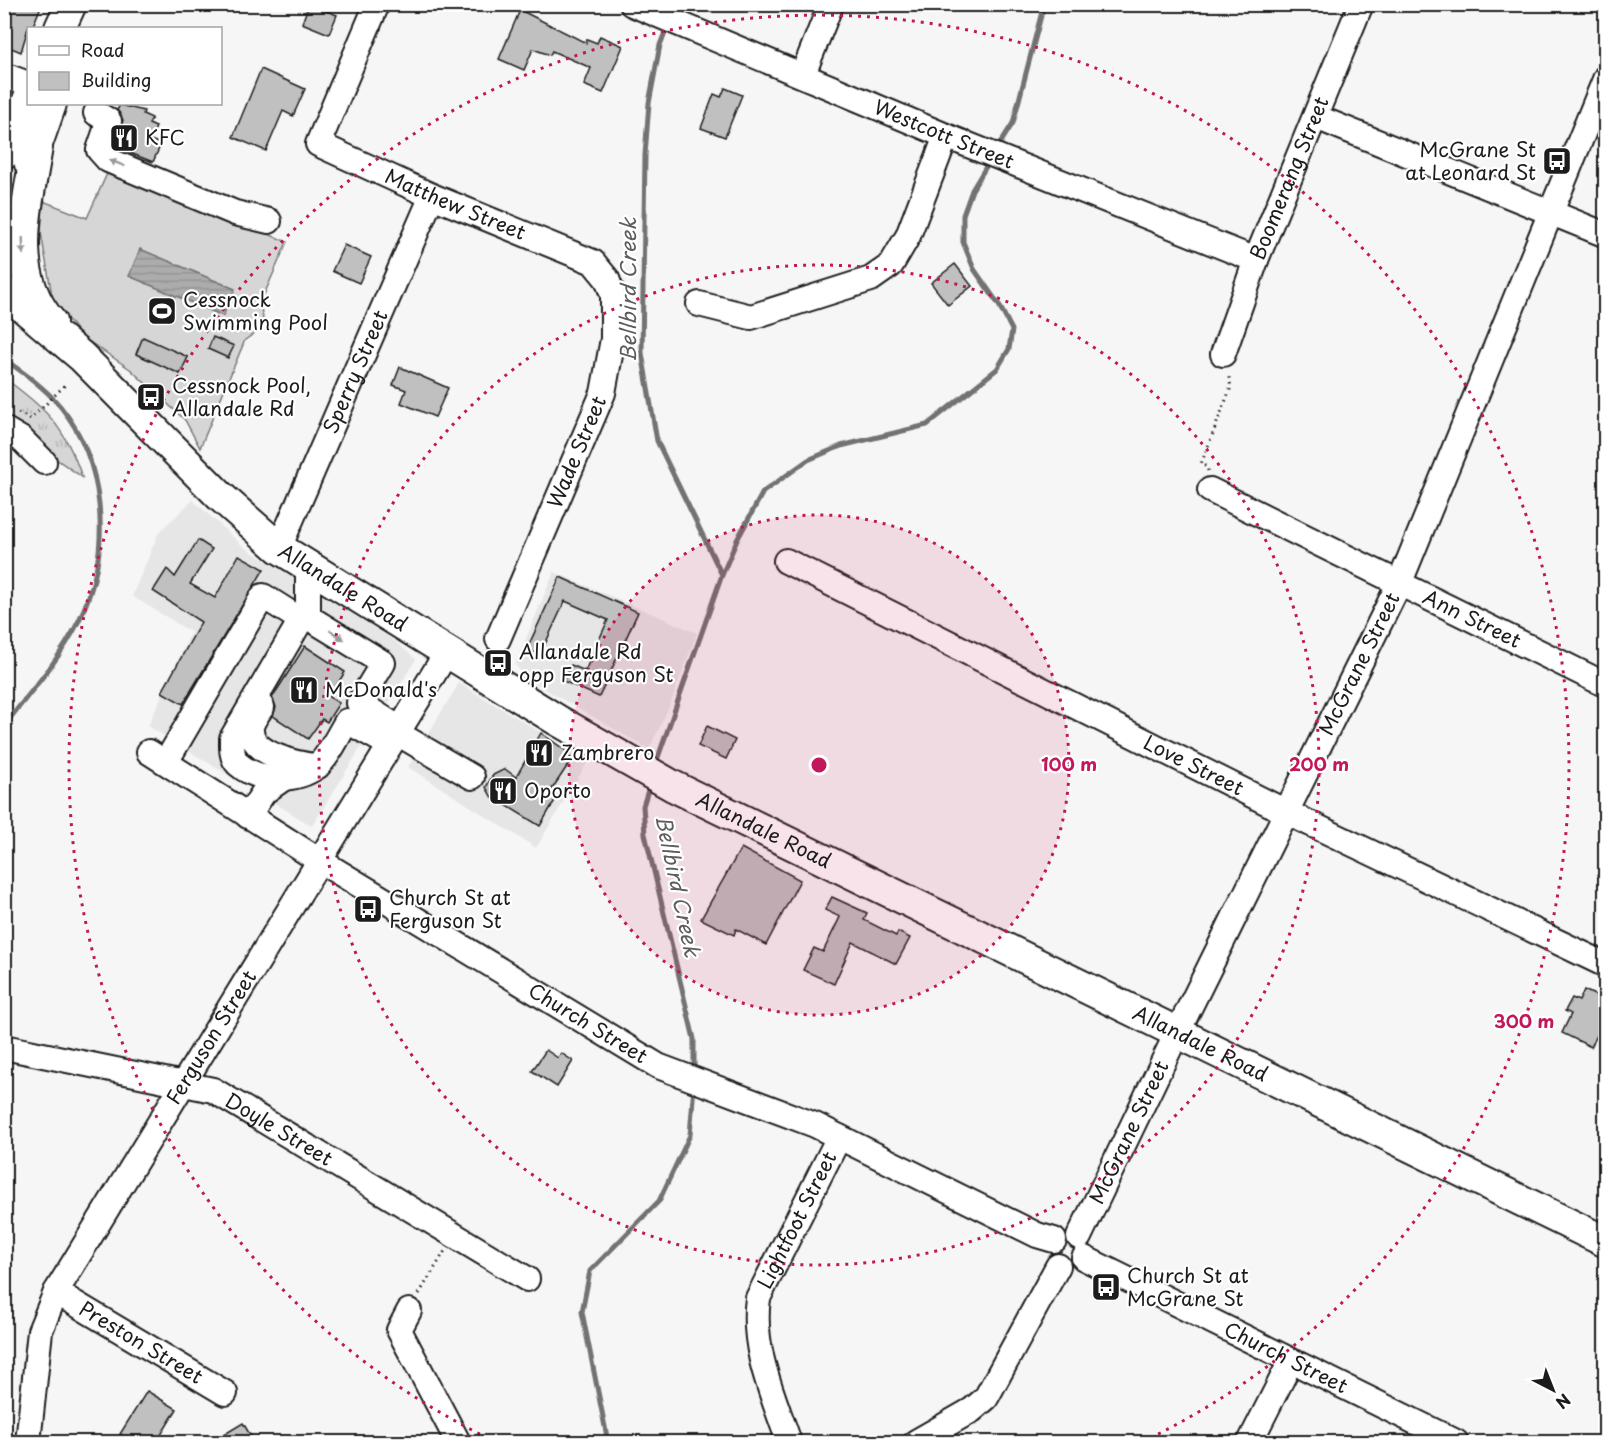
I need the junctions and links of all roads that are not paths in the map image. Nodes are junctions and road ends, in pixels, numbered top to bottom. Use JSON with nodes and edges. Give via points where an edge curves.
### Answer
{"nodes":[{"id":1,"x":71,"y":4,"type":"edge"},
{"id":2,"x":90,"y":4,"type":"edge"},
{"id":3,"x":377,"y":4,"type":"edge"},
{"id":4,"x":831,"y":4,"type":"edge"},
{"id":5,"x":1361,"y":4,"type":"edge"},
{"id":6,"x":638,"y":7,"type":"edge"},
{"id":7,"x":60,"y":27,"type":"edge"},
{"id":8,"x":81,"y":27,"type":"edge"},
{"id":9,"x":803,"y":74,"type":"junction"},
{"id":10,"x":4,"y":75,"type":"edge"},
{"id":11,"x":1605,"y":77,"type":"edge"},
{"id":12,"x":27,"y":84,"type":"edge"},
{"id":13,"x":27,"y":102,"type":"edge"},
{"id":14,"x":51,"y":105,"type":"edge"},
{"id":15,"x":96,"y":113,"type":"dead end"},
{"id":16,"x":1316,"y":117,"type":"junction"},
{"id":17,"x":946,"y":136,"type":"junction"},
{"id":18,"x":37,"y":147,"type":"junction"},
{"id":19,"x":4,"y":154,"type":"edge"},
{"id":20,"x":432,"y":196,"type":"junction"},
{"id":21,"x":1552,"y":213,"type":"junction"},
{"id":22,"x":269,"y":221,"type":"dead end"},
{"id":23,"x":4,"y":225,"type":"edge"},
{"id":24,"x":1605,"y":235,"type":"edge"},
{"id":25,"x":1256,"y":260,"type":"junction"},
{"id":26,"x":593,"y":262,"type":"joint"},
{"id":27,"x":4,"y":291,"type":"edge"},
{"id":28,"x":699,"y":304,"type":"dead end"},
{"id":29,"x":1223,"y":354,"type":"road end"},
{"id":30,"x":82,"y":357,"type":"junction"},
{"id":31,"x":4,"y":429,"type":"edge"},
{"id":32,"x":44,"y":462,"type":"dead end"},
{"id":33,"x":1210,"y":490,"type":"road end"},
{"id":34,"x":279,"y":548,"type":"junction"},
{"id":35,"x":786,"y":561,"type":"dead end"},
{"id":36,"x":308,"y":566,"type":"junction"},
{"id":37,"x":1400,"y":582,"type":"junction"},
{"id":38,"x":304,"y":619,"type":"junction"},
{"id":39,"x":498,"y":639,"type":"dead end"},
{"id":40,"x":447,"y":652,"type":"junction"},
{"id":41,"x":281,"y":653,"type":"junction"},
{"id":42,"x":1605,"y":685,"type":"edge"},
{"id":43,"x":353,"y":712,"type":"junction"},
{"id":44,"x":396,"y":736,"type":"junction"},
{"id":45,"x":235,"y":758,"type":"junction"},
{"id":46,"x":300,"y":770,"type":"junction"},
{"id":47,"x":472,"y":777,"type":"dead end"},
{"id":48,"x":221,"y":799,"type":"junction"},
{"id":49,"x":1286,"y":812,"type":"junction"},
{"id":50,"x":248,"y":816,"type":"junction"},
{"id":51,"x":320,"y":861,"type":"junction"},
{"id":52,"x":1605,"y":965,"type":"edge"},
{"id":53,"x":1177,"y":1033,"type":"junction"},
{"id":54,"x":4,"y":1047,"type":"edge"},
{"id":55,"x":185,"y":1083,"type":"junction"},
{"id":56,"x":839,"y":1137,"type":"junction"},
{"id":57,"x":1054,"y":1240,"type":"junction"},
{"id":58,"x":1605,"y":1242,"type":"edge"},
{"id":59,"x":1081,"y":1248,"type":"junction"},
{"id":60,"x":1058,"y":1266,"type":"junction"},
{"id":61,"x":527,"y":1279,"type":"dead end"},
{"id":62,"x":56,"y":1292,"type":"junction"},
{"id":63,"x":409,"y":1311,"type":"road end"},
{"id":64,"x":1291,"y":1361,"type":"junction"},
{"id":65,"x":225,"y":1393,"type":"dead end"},
{"id":66,"x":450,"y":1440,"type":"edge"},
{"id":67,"x":28,"y":1443,"type":"edge"},
{"id":68,"x":789,"y":1443,"type":"edge"},
{"id":69,"x":916,"y":1443,"type":"edge"},
{"id":70,"x":1250,"y":1443,"type":"edge"},
{"id":71,"x":1456,"y":1443,"type":"edge"}],
"edges":[{"from":1,"to":7,"type":"main road"},
{"from":2,"to":8,"type":"main road"},
{"from":3,"to":20,"type":"street","name":"Matthew Street","via":[[318,144]]},
{"from":4,"to":9,"type":"street"},
{"from":5,"to":16,"type":"street","name":"Boomerang Street"},
{"from":6,"to":9,"type":"street","name":"Westcott Street"},
{"from":9,"to":17,"type":"street","name":"Westcott Street"},
{"from":10,"to":12,"type":"street"},
{"from":11,"to":21,"type":"street","name":"McGrane Street"},
{"from":13,"to":19,"type":"main road"},
{"from":14,"to":18,"type":"main road"},
{"from":22,"to":15,"type":"street","one_way":true,"via":[[247,217],[108,160],[99,150],[110,121]]},
{"from":16,"to":21,"type":"street"},
{"from":16,"to":25,"type":"street","name":"Boomerang Street"},
{"from":17,"to":25,"type":"street","name":"Westcott Street"},
{"from":17,"to":28,"type":"street","via":[[908,236],[891,265],[871,279],[751,317]]},
{"from":18,"to":23,"type":"main road"},
{"from":18,"to":30,"type":"main road","one_way":true,"via":[[26,204],[24,256],[28,277],[47,317]]},
{"from":20,"to":26,"type":"street","name":"Matthew Street"},
{"from":20,"to":34,"type":"street","name":"Sperry Street"},
{"from":21,"to":24,"type":"street"},
{"from":21,"to":37,"type":"street","name":"McGrane Street"},
{"from":25,"to":29,"type":"street","name":"Boomerang Street"},
{"from":26,"to":39,"type":"street","name":"Wade Street","via":[[607,279],[613,295],[613,339],[603,393]]},
{"from":27,"to":30,"type":"main road","name":"Allandale Road"},
{"from":30,"to":34,"type":"main road","name":"Allandale Road","via":[[220,496]]},
{"from":31,"to":32,"type":"street","via":[[21,439]]},
{"from":33,"to":37,"type":"street","name":"Ann Street"},
{"from":34,"to":36,"type":"main road","name":"Allandale Road"},
{"from":35,"to":49,"type":"street","name":"Love Street"},
{"from":36,"to":38,"type":"street"},
{"from":36,"to":40,"type":"main road","name":"Allandale Road"},
{"from":37,"to":42,"type":"street","name":"Ann Street"},
{"from":37,"to":49,"type":"street","name":"McGrane Street"},
{"from":38,"to":41,"type":"street"},
{"from":38,"to":43,"type":"street","one_way":true,"via":[[383,663]]},
{"from":38,"to":48,"type":"street","name":"Church Street","via":[[263,596],[157,757]]},
{"from":40,"to":44,"type":"street","name":"Ferguson Street"},
{"from":40,"to":53,"type":"main road","name":"Allandale Road","via":[[673,786]]},
{"from":41,"to":45,"type":"street","via":[[232,738]]},
{"from":41,"to":46,"type":"street","via":[[285,669],[251,725],[251,736],[257,745]]},
{"from":43,"to":44,"type":"street"},
{"from":43,"to":46,"type":"street"},
{"from":44,"to":47,"type":"street"},
{"from":44,"to":51,"type":"street","name":"Ferguson Street"},
{"from":45,"to":46,"type":"street","via":[[251,771]]},
{"from":45,"to":48,"type":"street"},
{"from":46,"to":50,"type":"street","via":[[264,792]]},
{"from":48,"to":50,"type":"street","name":"Church Street"},
{"from":49,"to":52,"type":"street","name":"Love Street"},
{"from":49,"to":53,"type":"street","name":"McGrane Street"},
{"from":50,"to":51,"type":"street","name":"Church Street"},
{"from":51,"to":55,"type":"street","name":"Ferguson Street"},
{"from":51,"to":56,"type":"street","name":"Church Street","via":[[638,1055]]},
{"from":53,"to":58,"type":"main road","name":"Allandale Road"},
{"from":53,"to":59,"type":"street","name":"McGrane Street"},
{"from":54,"to":55,"type":"street","name":"Doyle Street"},
{"from":55,"to":61,"type":"street","name":"Doyle Street","via":[[213,1090]]},
{"from":55,"to":62,"type":"street","name":"Ferguson Street"},
{"from":56,"to":57,"type":"street","name":"Church Street"},
{"from":56,"to":68,"type":"street","name":"Lightfoot Street","via":[[758,1298],[754,1322],[758,1350]]},
{"from":57,"to":59,"type":"street","via":[[1066,1234]]},
{"from":57,"to":60,"type":"street","via":[[1051,1256]]},
{"from":59,"to":60,"type":"street","via":[[1073,1268]]},
{"from":59,"to":64,"type":"street","name":"Church Street"},
{"from":60,"to":69,"type":"street","via":[[986,1398]]},
{"from":62,"to":65,"type":"street","name":"Preston Street"},
{"from":62,"to":67,"type":"street","name":"Ferguson Street","via":[[40,1331]]},
{"from":63,"to":66,"type":"street","via":[[399,1330]]},
{"from":64,"to":70,"type":"street"},
{"from":64,"to":71,"type":"street","name":"Church Street"}]}
